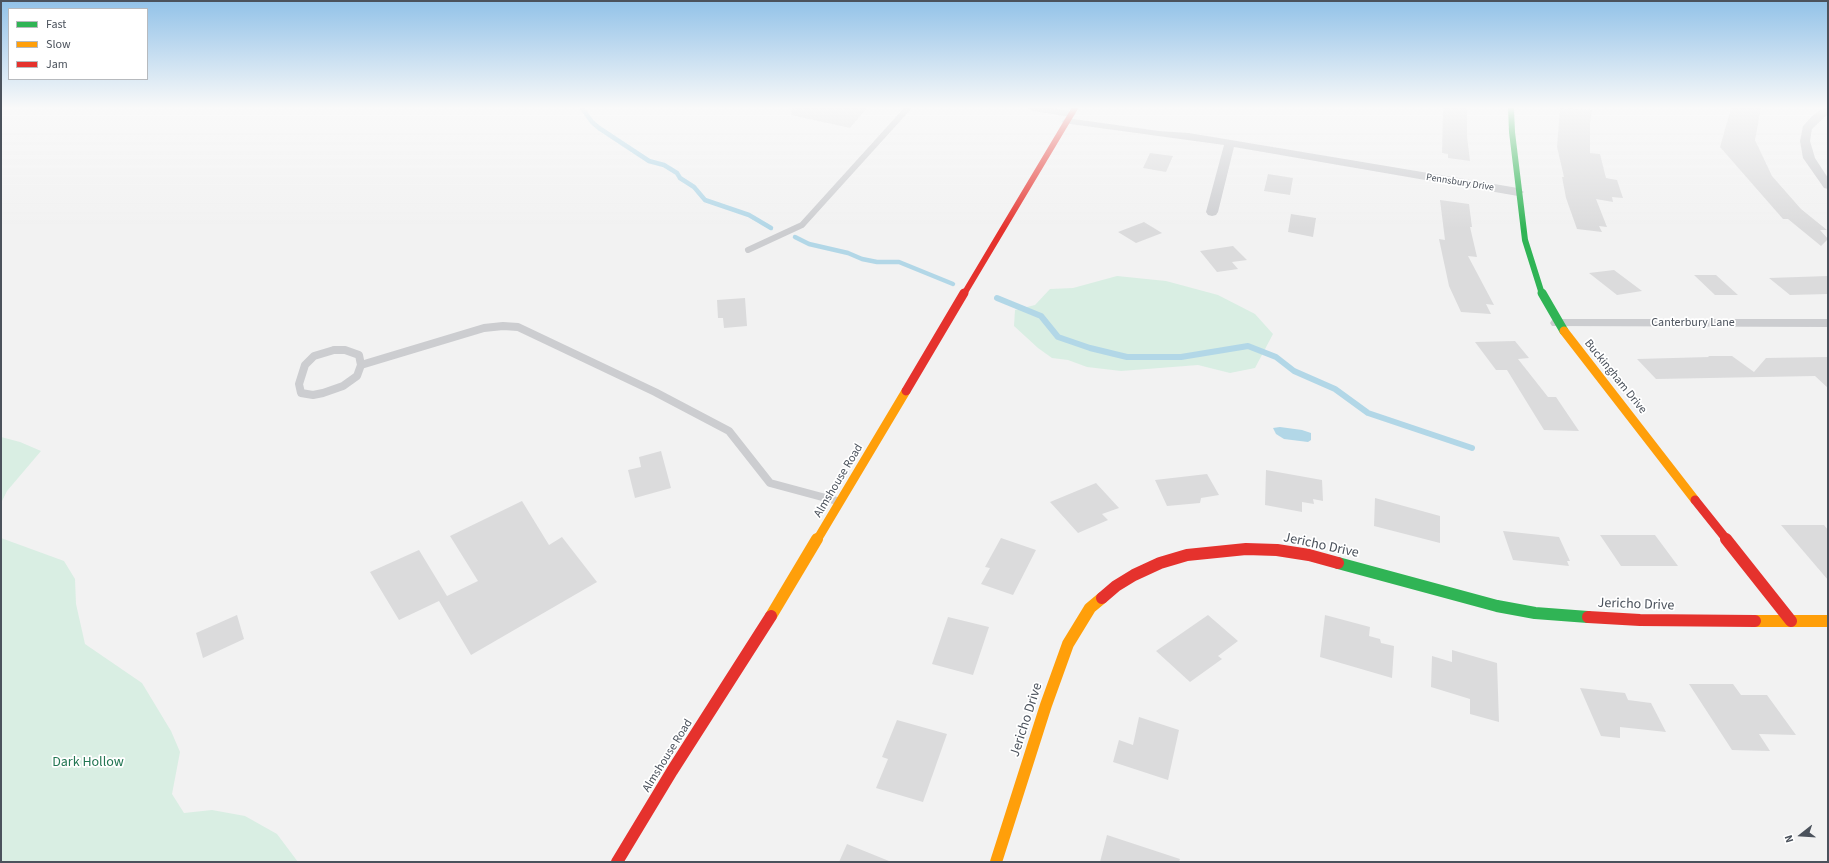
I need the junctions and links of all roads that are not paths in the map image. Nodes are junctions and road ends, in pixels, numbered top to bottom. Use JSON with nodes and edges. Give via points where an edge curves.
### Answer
{"nodes":[{"id":1,"x":872,"y":148,"type":"edge"},
{"id":2,"x":1052,"y":148,"type":"edge"},
{"id":3,"x":1229,"y":148,"type":"edge"},
{"id":4,"x":1261,"y":148,"type":"edge"},
{"id":5,"x":1514,"y":148,"type":"edge"},
{"id":6,"x":1806,"y":148,"type":"edge"},
{"id":7,"x":1828,"y":186,"type":"edge"},
{"id":8,"x":1518,"y":192,"type":"junction"},
{"id":9,"x":1212,"y":212,"type":"dead end"},
{"id":10,"x":748,"y":250,"type":"dead end"},
{"id":11,"x":1557,"y":322,"type":"junction"},
{"id":12,"x":1828,"y":323,"type":"edge"},
{"id":13,"x":361,"y":365,"type":"junction"},
{"id":14,"x":840,"y":502,"type":"junction"},
{"id":15,"x":1791,"y":621,"type":"junction"},
{"id":16,"x":1828,"y":622,"type":"edge"},
{"id":17,"x":617,"y":862,"type":"edge"},
{"id":18,"x":996,"y":862,"type":"edge"}],
"edges":[{"from":1,"to":10,"type":"lane","via":[[802,225]]},
{"from":2,"to":14,"type":"street","name":"Almshouse Road"},
{"from":3,"to":9,"type":"street"},
{"from":4,"to":8,"type":"street","name":"Pennsbury Drive"},
{"from":5,"to":8,"type":"street","name":"Buckingham Drive"},
{"from":6,"to":7,"type":"street","via":[[1811,162]]},
{"from":8,"to":11,"type":"street","name":"Buckingham Drive","via":[[1525,240],[1543,296]]},
{"from":11,"to":12,"type":"street","name":"Canterbury Lane"},
{"from":11,"to":15,"type":"street","name":"Buckingham Drive"},
{"from":13,"to":13,"type":"lane","via":[[356,376],[343,386],[314,395],[301,393],[299,384],[305,365],[314,356],[334,350],[345,350],[359,355]]},
{"from":13,"to":14,"type":"lane","via":[[484,328],[518,327],[608,369],[729,431],[770,483]]},
{"from":14,"to":17,"type":"street","name":"Almshouse Road"},
{"from":15,"to":16,"type":"street","name":"Jericho Drive"},
{"from":15,"to":18,"type":"street","name":"Jericho Drive","via":[[1640,620],[1535,613],[1497,606],[1309,555],[1246,549],[1180,557],[1141,572],[1116,586],[1090,608],[1068,644]]}]}
